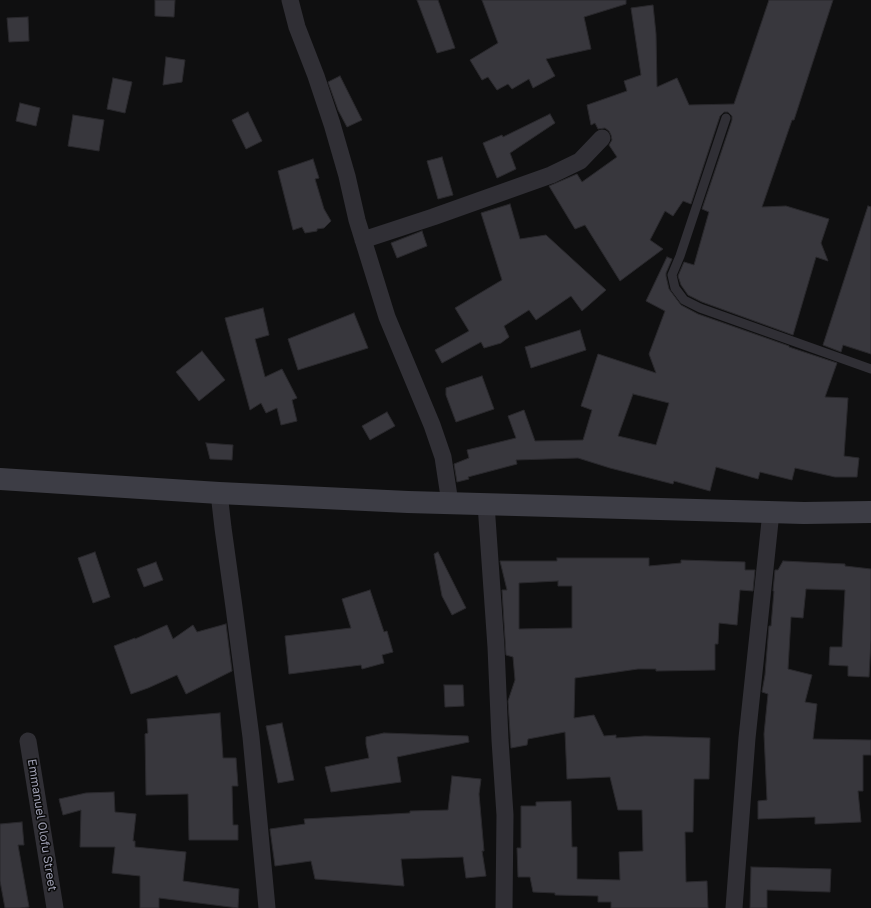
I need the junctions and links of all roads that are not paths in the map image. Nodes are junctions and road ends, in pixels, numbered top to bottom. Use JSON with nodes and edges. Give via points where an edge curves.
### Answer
{"nodes":[{"id":1,"x":290,"y":0,"type":"edge"},
{"id":2,"x":726,"y":118,"type":"dead end"},
{"id":3,"x":602,"y":138,"type":"dead end"},
{"id":4,"x":363,"y":240,"type":"junction"},
{"id":5,"x":871,"y":369,"type":"edge"},
{"id":6,"x":0,"y":479,"type":"edge"},
{"id":7,"x":220,"y":493,"type":"junction"},
{"id":8,"x":450,"y":503,"type":"junction"},
{"id":9,"x":486,"y":504,"type":"junction"},
{"id":10,"x":771,"y":512,"type":"junction"},
{"id":11,"x":871,"y":512,"type":"edge"},
{"id":12,"x":28,"y":741,"type":"dead end"},
{"id":13,"x":55,"y":908,"type":"edge"},
{"id":14,"x":267,"y":908,"type":"edge"},
{"id":15,"x":504,"y":908,"type":"edge"},
{"id":16,"x":734,"y":908,"type":"edge"}],
"edges":[{"from":1,"to":4,"type":"street","via":[[297,27],[332,124]]},
{"from":2,"to":5,"type":"lane","via":[[672,275],[675,288],[684,300],[700,308]]},
{"from":3,"to":4,"type":"street","via":[[580,161],[551,175]]},
{"from":4,"to":8,"type":"street","via":[[387,317],[443,457]]},
{"from":6,"to":7,"type":"street"},
{"from":7,"to":8,"type":"street"},
{"from":7,"to":14,"type":"street","via":[[251,737]]},
{"from":8,"to":9,"type":"street"},
{"from":9,"to":10,"type":"street"},
{"from":9,"to":15,"type":"street","via":[[505,815]]},
{"from":10,"to":11,"type":"street"},
{"from":10,"to":16,"type":"street","via":[[747,738]]},
{"from":12,"to":13,"type":"street","name":"Emmanuel Olofu Street"}]}
